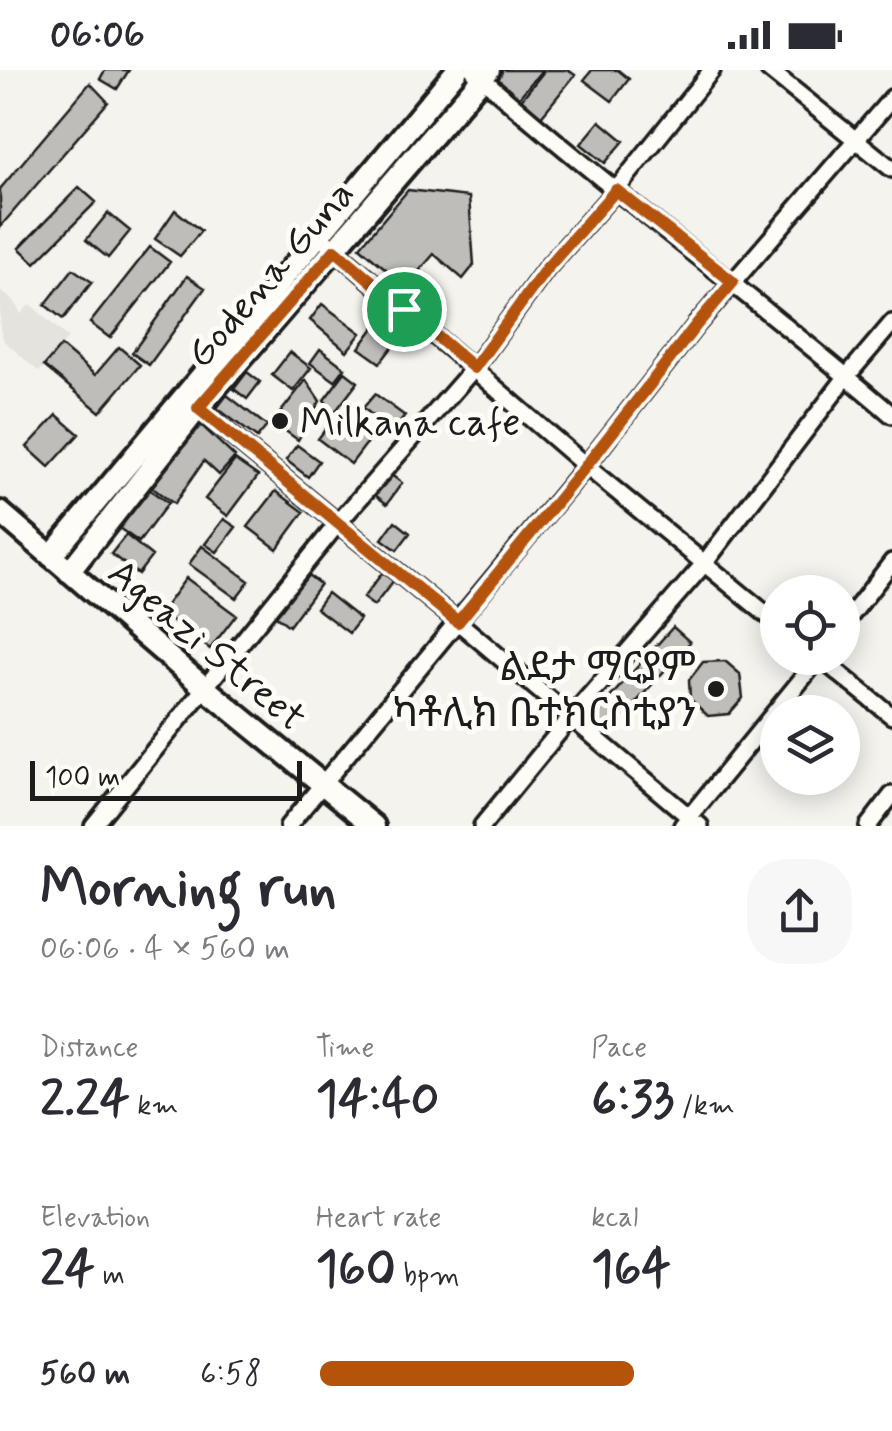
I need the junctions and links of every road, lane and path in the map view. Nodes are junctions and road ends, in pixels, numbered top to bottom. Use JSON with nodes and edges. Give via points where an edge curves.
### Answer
{"nodes":[{"id":1,"x":456,"y":70,"type":"edge"},
{"id":2,"x":712,"y":70,"type":"edge"},
{"id":3,"x":769,"y":70,"type":"edge"},
{"id":4,"x":482,"y":73,"type":"edge"},
{"id":5,"x":892,"y":98,"type":"edge"},
{"id":6,"x":856,"y":140,"type":"junction"},
{"id":7,"x":892,"y":168,"type":"edge"},
{"id":8,"x":616,"y":190,"type":"junction"},
{"id":9,"x":327,"y":243,"type":"junction"},
{"id":10,"x":733,"y":282,"type":"junction"},
{"id":11,"x":892,"y":323,"type":"edge"},
{"id":12,"x":474,"y":368,"type":"junction"},
{"id":13,"x":847,"y":376,"type":"junction"},
{"id":14,"x":191,"y":402,"type":"junction"},
{"id":15,"x":892,"y":415,"type":"edge"},
{"id":16,"x":586,"y":466,"type":"junction"},
{"id":17,"x":0,"y":512,"type":"edge"},
{"id":18,"x":338,"y":523,"type":"junction"},
{"id":19,"x":51,"y":556,"type":"junction"},
{"id":20,"x":892,"y":562,"type":"edge"},
{"id":21,"x":703,"y":564,"type":"junction"},
{"id":22,"x":69,"y":572,"type":"junction"},
{"id":23,"x":860,"y":604,"type":"edge"},
{"id":24,"x":760,"y":610,"type":"edge"},
{"id":25,"x":458,"y":622,"type":"junction"},
{"id":26,"x":806,"y":675,"type":"edge"},
{"id":27,"x":840,"y":675,"type":"edge"},
{"id":28,"x":206,"y":690,"type":"junction"},
{"id":29,"x":892,"y":716,"type":"edge"},
{"id":30,"x":571,"y":717,"type":"junction"},
{"id":31,"x":321,"y":786,"type":"junction"},
{"id":32,"x":892,"y":795,"type":"edge"},
{"id":33,"x":690,"y":823,"type":"edge"},
{"id":34,"x":93,"y":826,"type":"edge"},
{"id":35,"x":288,"y":826,"type":"edge"},
{"id":36,"x":374,"y":826,"type":"edge"},
{"id":37,"x":482,"y":826,"type":"edge"},
{"id":38,"x":868,"y":826,"type":"edge"}],
"edges":[{"from":1,"to":9,"type":"main road","name":"Godena Guna"},
{"from":2,"to":8,"type":"street"},
{"from":3,"to":6,"type":"street"},
{"from":4,"to":8,"type":"street"},
{"from":4,"to":9,"type":"main road","name":"Godena Guna"},
{"from":5,"to":6,"type":"street"},
{"from":6,"to":7,"type":"street"},
{"from":6,"to":10,"type":"street"},
{"from":8,"to":10,"type":"street"},
{"from":8,"to":12,"type":"street","via":[[546,269]]},
{"from":9,"to":12,"type":"street"},
{"from":9,"to":14,"type":"main road","name":"Godena Guna"},
{"from":10,"to":13,"type":"street"},
{"from":10,"to":16,"type":"street"},
{"from":11,"to":13,"type":"street"},
{"from":12,"to":16,"type":"street"},
{"from":12,"to":18,"type":"street"},
{"from":13,"to":15,"type":"street"},
{"from":13,"to":21,"type":"street"},
{"from":14,"to":18,"type":"street"},
{"from":14,"to":19,"type":"main road","name":"Godena Guna"},
{"from":14,"to":22,"type":"main road","name":"Godena Guna"},
{"from":16,"to":21,"type":"street"},
{"from":16,"to":25,"type":"street"},
{"from":17,"to":19,"type":"main road","name":"Ageazi Street"},
{"from":18,"to":25,"type":"street"},
{"from":18,"to":28,"type":"street"},
{"from":19,"to":22,"type":"main road","name":"Ageazi Street"},
{"from":20,"to":23,"type":"street"},
{"from":21,"to":24,"type":"street"},
{"from":21,"to":30,"type":"street"},
{"from":22,"to":28,"type":"main road","name":"Ageazi Street"},
{"from":25,"to":30,"type":"street"},
{"from":25,"to":31,"type":"street"},
{"from":26,"to":33,"type":"street"},
{"from":27,"to":29,"type":"street"},
{"from":28,"to":31,"type":"main road","name":"Ageazi Street"},
{"from":28,"to":34,"type":"street"},
{"from":30,"to":33,"type":"street"},
{"from":30,"to":37,"type":"street"},
{"from":31,"to":35,"type":"street"},
{"from":31,"to":36,"type":"main road","name":"Ageazi Street"},
{"from":32,"to":38,"type":"street"}]}
